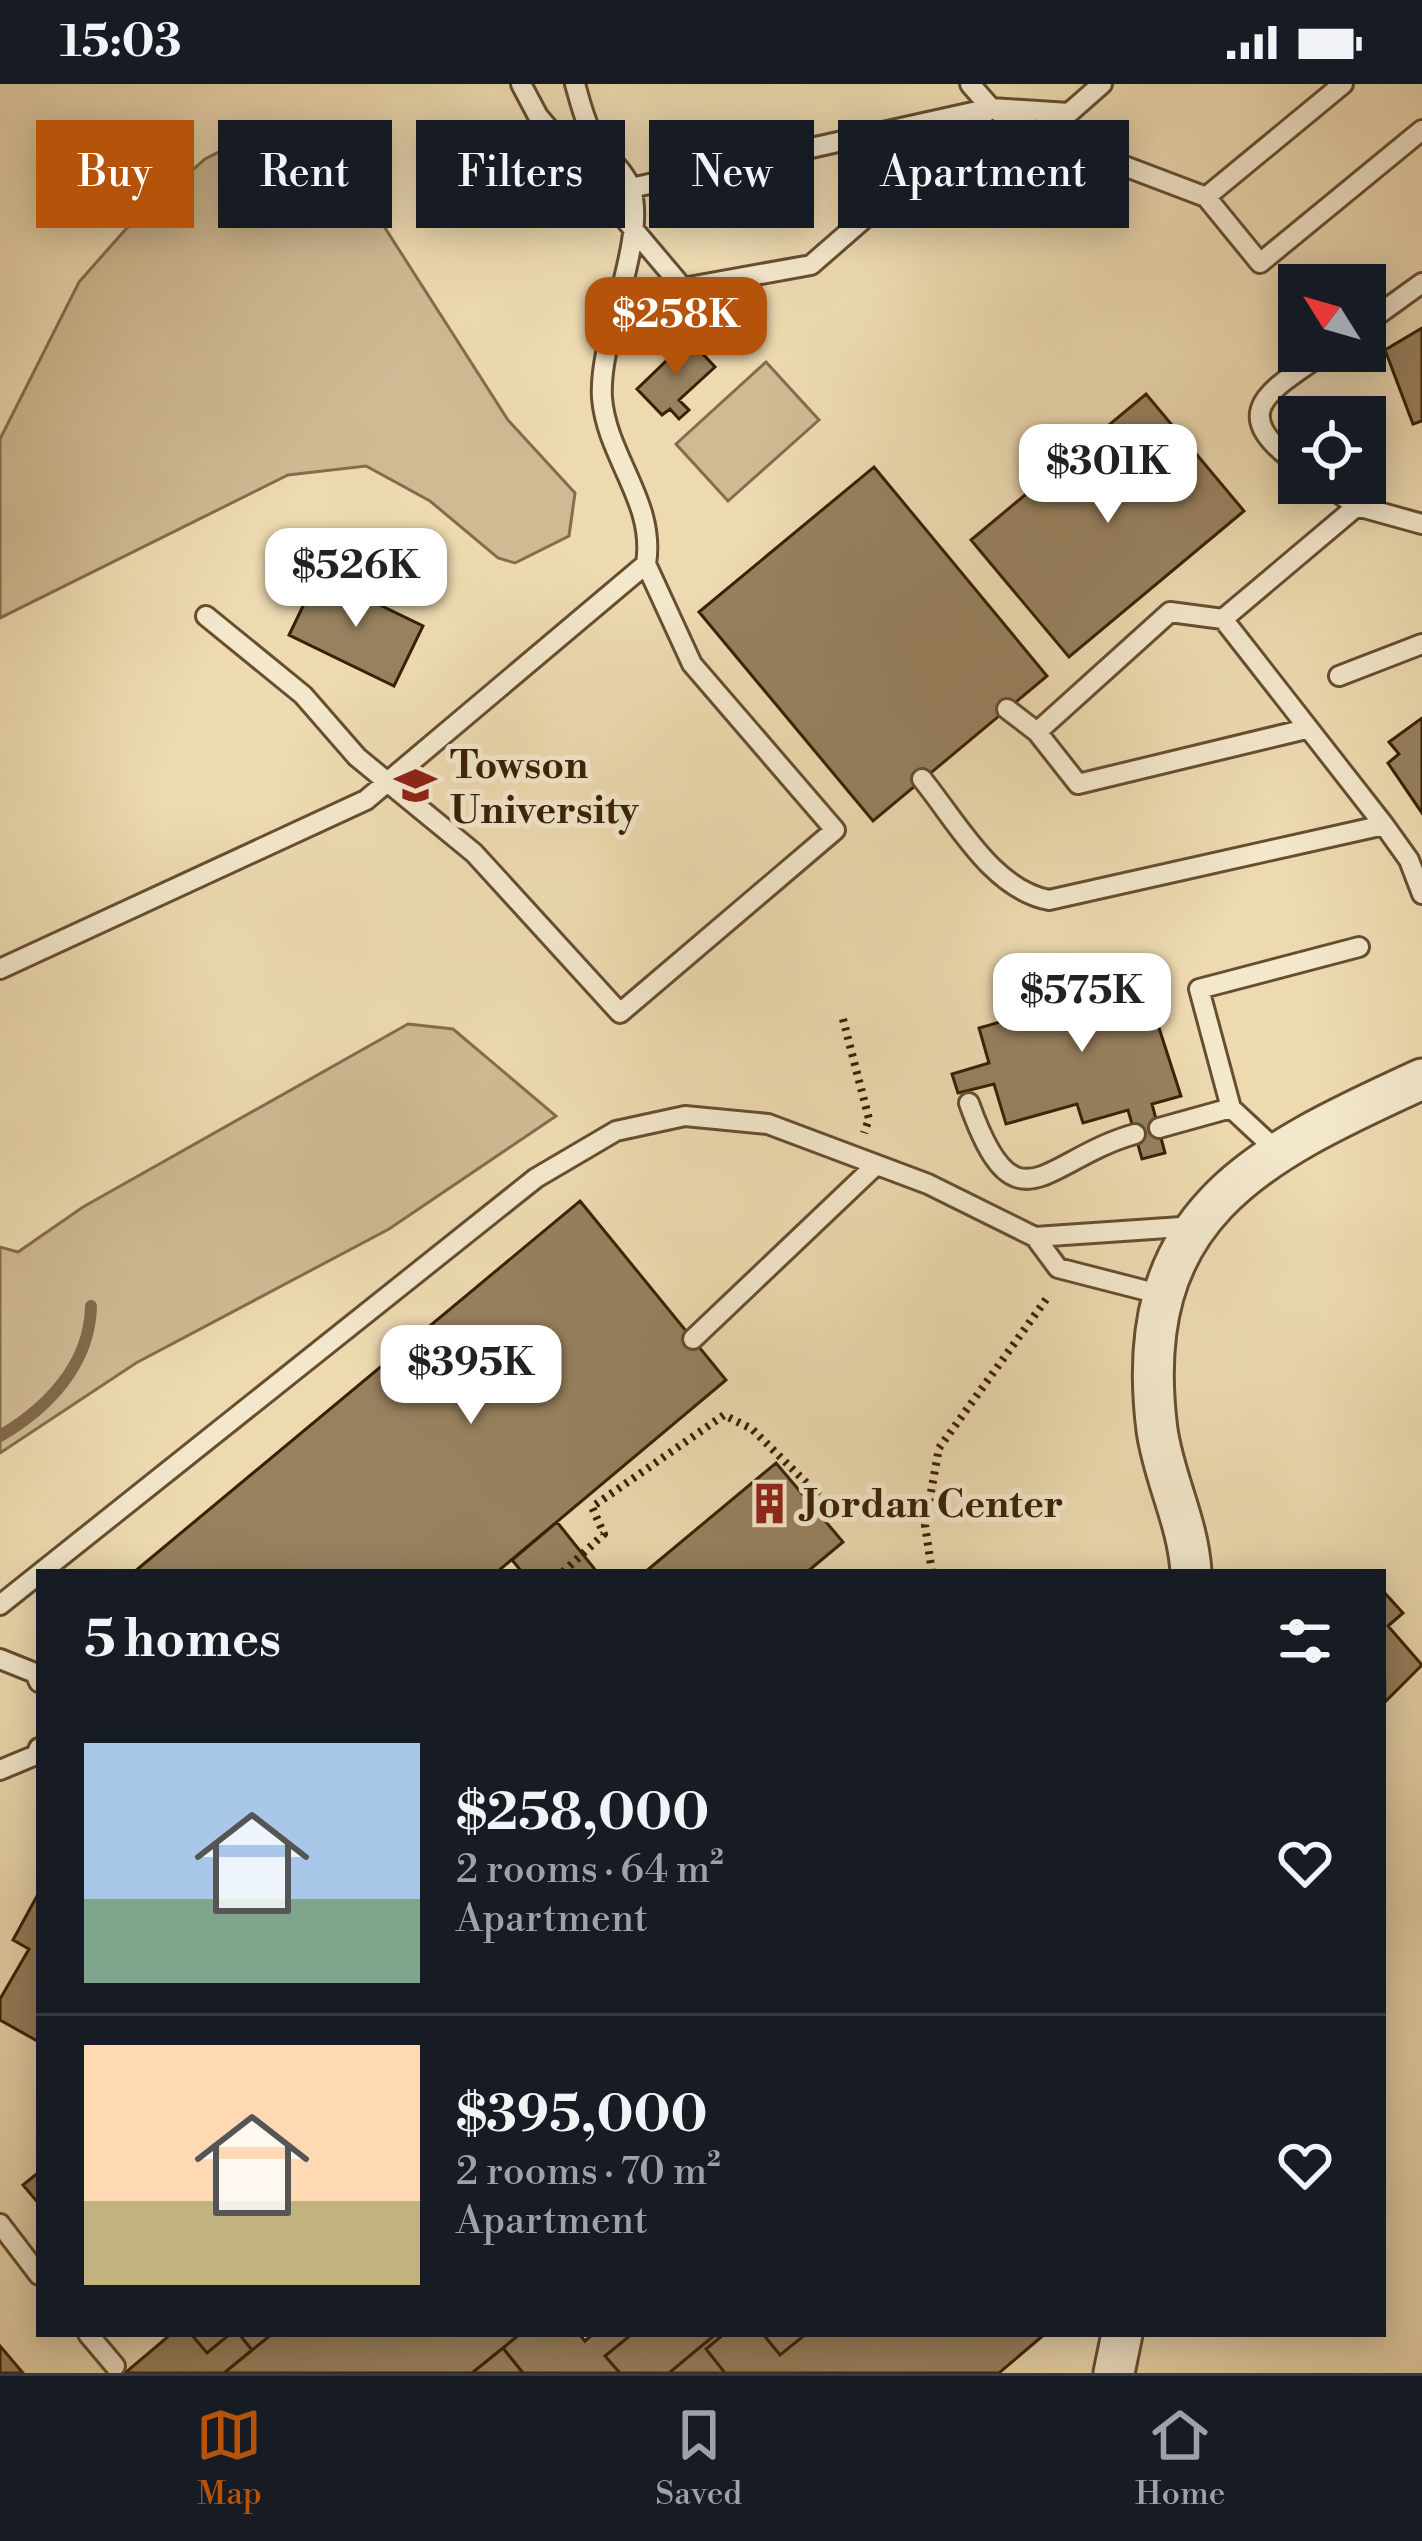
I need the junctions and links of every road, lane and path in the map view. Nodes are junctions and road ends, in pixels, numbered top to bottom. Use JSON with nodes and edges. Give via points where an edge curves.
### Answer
{"nodes":[{"id":1,"x":575,"y":84,"type":"edge"},
{"id":2,"x":970,"y":84,"type":"edge"},
{"id":3,"x":1102,"y":84,"type":"edge"},
{"id":4,"x":1343,"y":84,"type":"edge"},
{"id":5,"x":528,"y":85,"type":"edge"},
{"id":6,"x":991,"y":108,"type":"junction"},
{"id":7,"x":1422,"y":130,"type":"edge"},
{"id":8,"x":631,"y":188,"type":"junction"},
{"id":9,"x":1206,"y":197,"type":"junction"},
{"id":10,"x":630,"y":228,"type":"junction"},
{"id":11,"x":1422,"y":283,"type":"edge"},
{"id":12,"x":1386,"y":309,"type":"edge"},
{"id":13,"x":1298,"y":372,"type":"edge"},
{"id":14,"x":1278,"y":450,"type":"edge"},
{"id":15,"x":1354,"y":504,"type":"edge"},
{"id":16,"x":1357,"y":506,"type":"junction"},
{"id":17,"x":1422,"y":524,"type":"edge"},
{"id":18,"x":646,"y":564,"type":"junction"},
{"id":19,"x":206,"y":616,"type":"dead end"},
{"id":20,"x":1223,"y":620,"type":"junction"},
{"id":21,"x":1422,"y":644,"type":"edge"},
{"id":22,"x":1340,"y":676,"type":"dead end"},
{"id":23,"x":1006,"y":709,"type":"dead end"},
{"id":24,"x":1306,"y":729,"type":"junction"},
{"id":25,"x":1037,"y":732,"type":"junction"},
{"id":26,"x":922,"y":779,"type":"dead end"},
{"id":27,"x":388,"y":784,"type":"junction"},
{"id":28,"x":1384,"y":825,"type":"junction"},
{"id":29,"x":1422,"y":894,"type":"edge"},
{"id":30,"x":1359,"y":947,"type":"dead end"},
{"id":31,"x":0,"y":969,"type":"edge"},
{"id":32,"x":843,"y":1019,"type":"dead end"},
{"id":33,"x":1422,"y":1079,"type":"edge"},
{"id":34,"x":969,"y":1103,"type":"dead end"},
{"id":35,"x":1231,"y":1108,"type":"junction"},
{"id":36,"x":1159,"y":1128,"type":"dead end"},
{"id":37,"x":1135,"y":1134,"type":"dead end"},
{"id":38,"x":1276,"y":1149,"type":"junction"},
{"id":39,"x":853,"y":1156,"type":"junction"},
{"id":40,"x":876,"y":1165,"type":"junction"},
{"id":41,"x":1196,"y":1226,"type":"junction"},
{"id":42,"x":1035,"y":1237,"type":"junction"},
{"id":43,"x":1163,"y":1295,"type":"junction"},
{"id":44,"x":1048,"y":1298,"type":"dead end"},
{"id":45,"x":693,"y":1339,"type":"dead end"},
{"id":46,"x":836,"y":1514,"type":"dead end"},
{"id":47,"x":45,"y":1569,"type":"edge"},
{"id":48,"x":566,"y":1569,"type":"edge"},
{"id":49,"x":932,"y":1569,"type":"edge"},
{"id":50,"x":1191,"y":1569,"type":"edge"},
{"id":51,"x":36,"y":1576,"type":"edge"},
{"id":52,"x":0,"y":1605,"type":"edge"},
{"id":53,"x":0,"y":1659,"type":"edge"},
{"id":54,"x":36,"y":1675,"type":"edge"},
{"id":55,"x":36,"y":1755,"type":"edge"},
{"id":56,"x":0,"y":1770,"type":"edge"},
{"id":57,"x":0,"y":2224,"type":"edge"},
{"id":58,"x":36,"y":2271,"type":"edge"},
{"id":59,"x":91,"y":2337,"type":"edge"},
{"id":60,"x":1121,"y":2337,"type":"edge"},
{"id":61,"x":115,"y":2366,"type":"dead end"},
{"id":62,"x":1113,"y":2373,"type":"edge"}],
"edges":[{"from":1,"to":8,"type":"lane","via":[[593,138]]},
{"from":2,"to":6,"type":"lane"},
{"from":3,"to":6,"type":"lane","via":[[1070,113]]},
{"from":4,"to":9,"type":"lane"},
{"from":5,"to":10,"type":"lane","via":[[538,116]]},
{"from":6,"to":8,"type":"lane"},
{"from":6,"to":9,"type":"lane"},
{"from":6,"to":10,"type":"lane","via":[[811,265],[683,288]]},
{"from":7,"to":9,"type":"lane","via":[[1260,263]]},
{"from":8,"to":10,"type":"lane"},
{"from":10,"to":18,"type":"lane","via":[[602,396],[651,532]]},
{"from":11,"to":12,"type":"lane"},
{"from":13,"to":14,"type":"lane","via":[[1258,414],[1258,428]]},
{"from":15,"to":16,"type":"lane"},
{"from":16,"to":17,"type":"lane"},
{"from":16,"to":20,"type":"lane"},
{"from":18,"to":27,"type":"lane"},
{"from":18,"to":27,"type":"lane","via":[[692,664],[835,830],[620,1013],[474,853]]},
{"from":19,"to":27,"type":"lane","via":[[303,695]]},
{"from":20,"to":24,"type":"lane"},
{"from":20,"to":25,"type":"lane","via":[[1170,612]]},
{"from":21,"to":22,"type":"lane"},
{"from":23,"to":25,"type":"lane"},
{"from":24,"to":25,"type":"lane","via":[[1078,784]]},
{"from":24,"to":28,"type":"lane"},
{"from":26,"to":28,"type":"lane","via":[[1002,878],[1023,895],[1049,900]]},
{"from":27,"to":31,"type":"lane"},
{"from":28,"to":29,"type":"lane"},
{"from":30,"to":35,"type":"lane","via":[[1199,989]]},
{"from":32,"to":39,"type":"path","via":[[869,1119]]},
{"from":33,"to":38,"type":"street"},
{"from":34,"to":37,"type":"lane","via":[[987,1154],[1024,1180]]},
{"from":35,"to":36,"type":"lane"},
{"from":35,"to":38,"type":"lane"},
{"from":38,"to":41,"type":"street"},
{"from":39,"to":40,"type":"lane"},
{"from":39,"to":47,"type":"lane","via":[[768,1124],[685,1116],[616,1131],[536,1178]]},
{"from":40,"to":42,"type":"lane"},
{"from":40,"to":45,"type":"lane"},
{"from":41,"to":42,"type":"lane"},
{"from":41,"to":43,"type":"street"},
{"from":42,"to":43,"type":"lane","via":[[1058,1268]]},
{"from":43,"to":50,"type":"street","via":[[1153,1391]]},
{"from":44,"to":49,"type":"path","via":[[939,1448],[925,1525]]},
{"from":46,"to":48,"type":"path","via":[[752,1429],[724,1415],[592,1507],[604,1534]]},
{"from":51,"to":52,"type":"lane"},
{"from":53,"to":54,"type":"lane"},
{"from":55,"to":56,"type":"lane"},
{"from":57,"to":58,"type":"lane"},
{"from":59,"to":61,"type":"lane"},
{"from":60,"to":62,"type":"street"}]}
